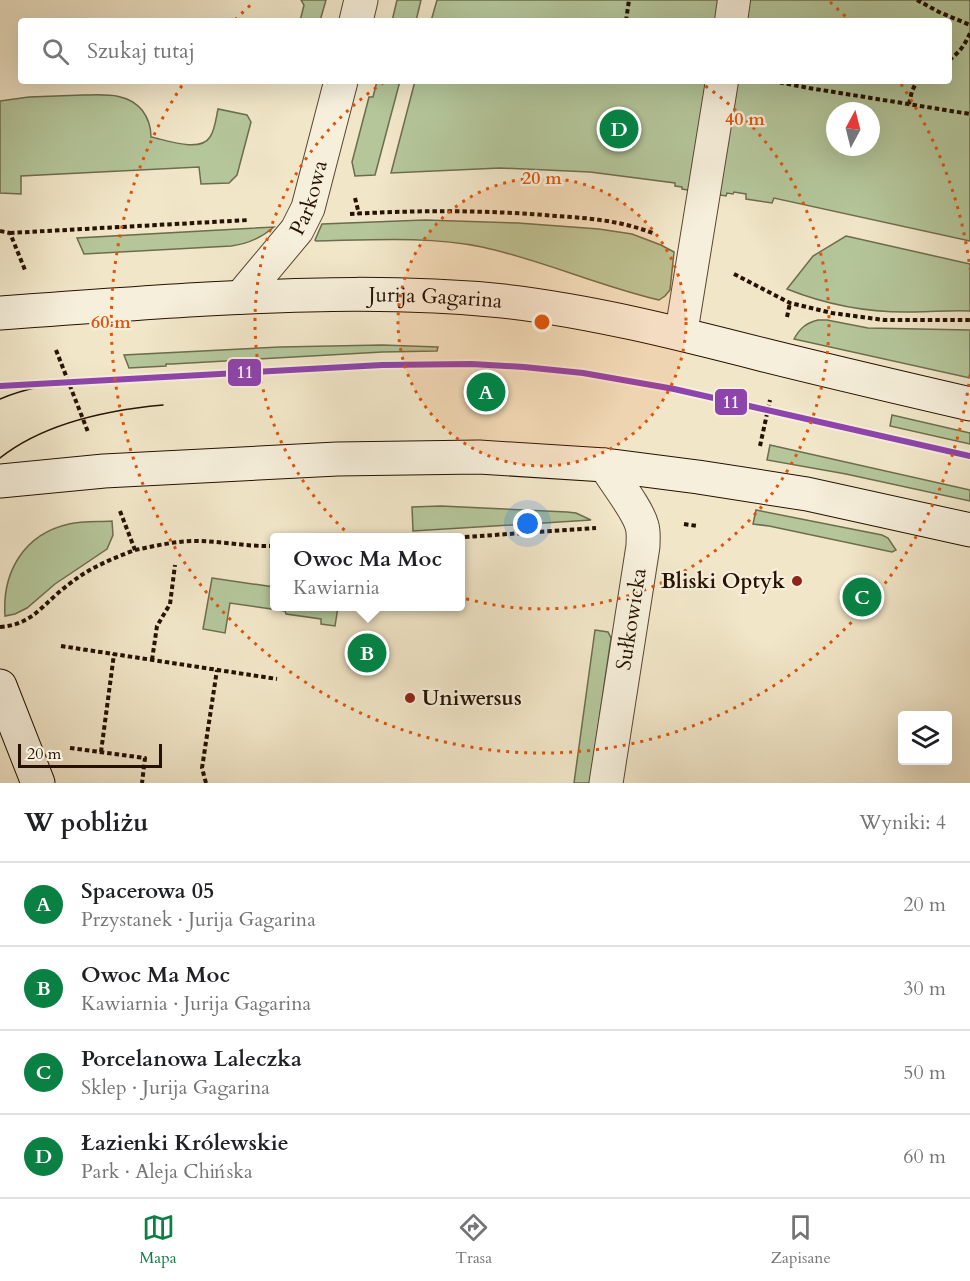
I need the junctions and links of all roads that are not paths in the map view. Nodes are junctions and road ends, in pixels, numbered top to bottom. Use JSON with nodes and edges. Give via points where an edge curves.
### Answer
{"nodes":[{"id":1,"x":361,"y":0,"type":"edge"},
{"id":2,"x":734,"y":0,"type":"edge"},
{"id":3,"x":357,"y":18,"type":"edge"},
{"id":4,"x":731,"y":18,"type":"edge"},
{"id":5,"x":340,"y":84,"type":"edge"},
{"id":6,"x":722,"y":84,"type":"edge"},
{"id":7,"x":241,"y":297,"type":"junction"},
{"id":8,"x":0,"y":313,"type":"edge"},
{"id":9,"x":681,"y":334,"type":"junction"},
{"id":10,"x":970,"y":404,"type":"edge"},
{"id":11,"x":605,"y":465,"type":"junction"},
{"id":12,"x":0,"y":481,"type":"edge"},
{"id":13,"x":970,"y":530,"type":"edge"},
{"id":14,"x":0,"y":686,"type":"edge"},
{"id":15,"x":39,"y":783,"type":"edge"},
{"id":16,"x":606,"y":783,"type":"edge"}],
"edges":[{"from":1,"to":3,"type":"main road"},
{"from":2,"to":4,"type":"street"},
{"from":5,"to":7,"type":"main road","name":"Parkowa","via":[[308,208],[297,230]]},
{"from":6,"to":9,"type":"street"},
{"from":7,"to":8,"type":"main road","name":"Jurija Gagarina"},
{"from":7,"to":9,"type":"main road","name":"Jurija Gagarina","via":[[392,294],[473,298],[560,309]]},
{"from":9,"to":10,"type":"main road","name":"Jurija Gagarina"},
{"from":11,"to":12,"type":"main road","via":[[479,457],[402,457],[104,471]]},
{"from":11,"to":13,"type":"main road","via":[[807,494]]},
{"from":11,"to":16,"type":"main road","name":"Sułkowicka","via":[[638,515],[643,535]]},
{"from":14,"to":15,"type":"main road"}]}
